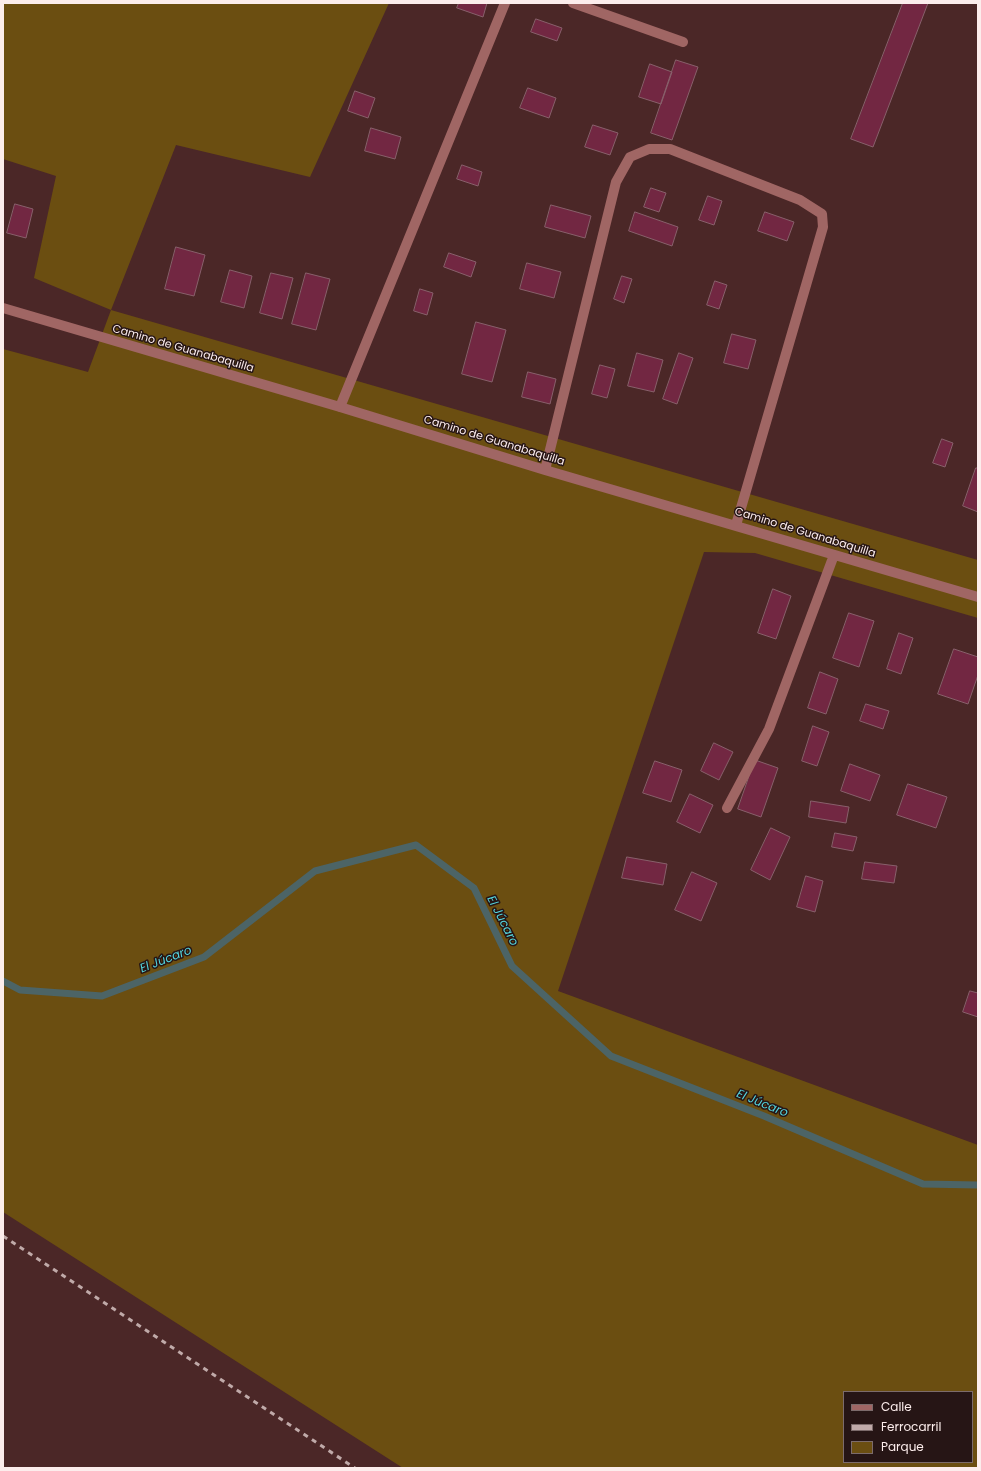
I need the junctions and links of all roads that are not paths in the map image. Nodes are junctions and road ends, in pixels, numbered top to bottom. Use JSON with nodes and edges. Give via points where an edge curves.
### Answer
{"nodes":[{"id":1,"x":505,"y":3,"type":"edge"},
{"id":2,"x":573,"y":3,"type":"edge"},
{"id":3,"x":683,"y":42,"type":"dead end"},
{"id":4,"x":3,"y":308,"type":"edge"},
{"id":5,"x":340,"y":407,"type":"junction"},
{"id":6,"x":545,"y":470,"type":"junction"},
{"id":7,"x":736,"y":525,"type":"junction"},
{"id":8,"x":834,"y":554,"type":"junction"},
{"id":9,"x":978,"y":597,"type":"edge"},
{"id":10,"x":727,"y":808,"type":"dead end"}],
"edges":[{"from":1,"to":5,"type":"street"},
{"from":2,"to":3,"type":"street"},
{"from":4,"to":5,"type":"street","name":"Camino de Guanabaquilla"},
{"from":5,"to":6,"type":"street","name":"Camino de Guanabaquilla"},
{"from":6,"to":7,"type":"street","name":"Camino de Guanabaquilla"},
{"from":6,"to":7,"type":"street","via":[[616,182],[630,157],[649,149],[670,149],[800,200],[822,214],[823,227]]},
{"from":7,"to":8,"type":"street","name":"Camino de Guanabaquilla"},
{"from":8,"to":9,"type":"street","name":"Camino de Guanabaquilla"},
{"from":8,"to":10,"type":"street","via":[[769,729]]}]}
